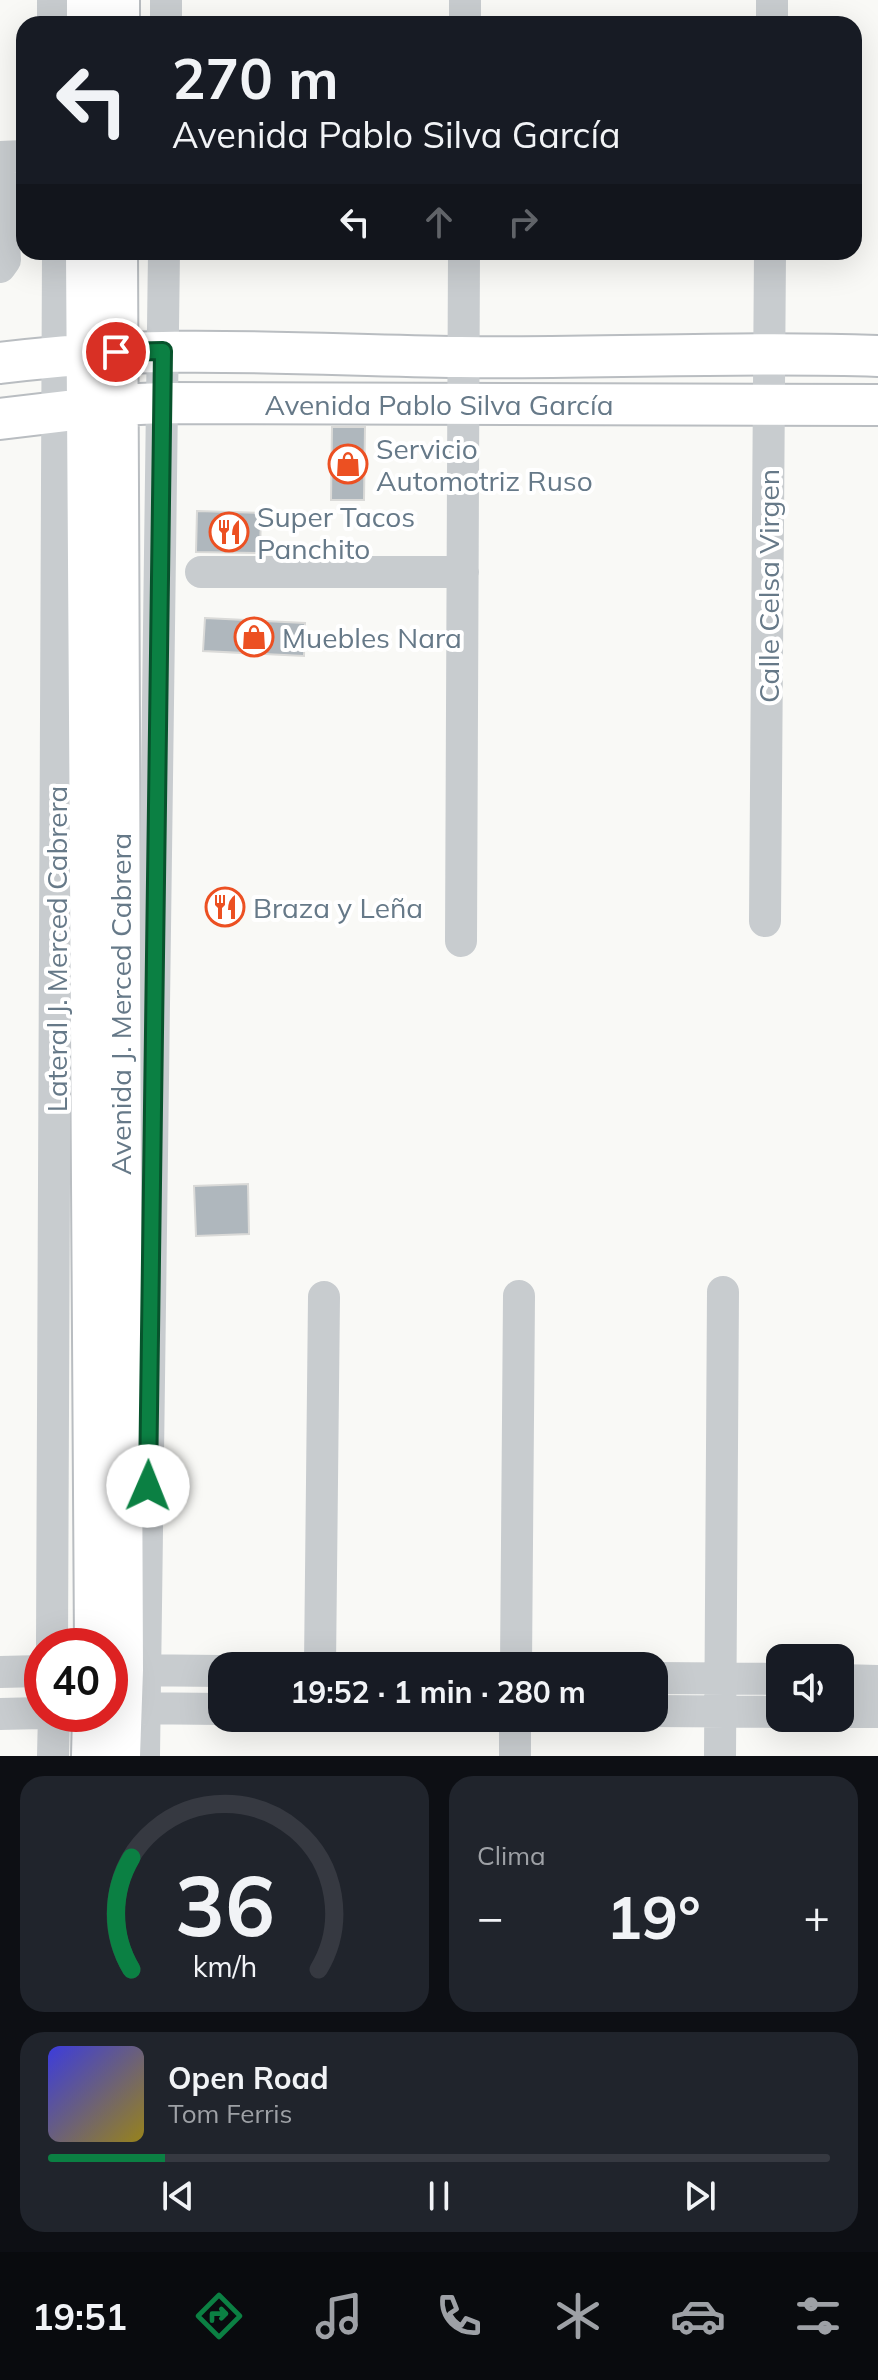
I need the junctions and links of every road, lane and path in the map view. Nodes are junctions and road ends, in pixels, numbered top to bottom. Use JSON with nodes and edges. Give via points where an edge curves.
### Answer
{"nodes":[{"id":1,"x":0,"y":170,"type":"edge"},
{"id":2,"x":60,"y":260,"type":"edge"},
{"id":3,"x":86,"y":260,"type":"edge"},
{"id":4,"x":115,"y":260,"type":"edge"},
{"id":5,"x":164,"y":260,"type":"edge"},
{"id":6,"x":464,"y":260,"type":"edge"},
{"id":7,"x":770,"y":260,"type":"edge"},
{"id":8,"x":0,"y":267,"type":"edge"},
{"id":9,"x":163,"y":351,"type":"junction"},
{"id":10,"x":769,"y":352,"type":"junction"},
{"id":11,"x":87,"y":353,"type":"junction"},
{"id":12,"x":878,"y":356,"type":"edge"},
{"id":13,"x":463,"y":357,"type":"junction"},
{"id":14,"x":0,"y":363,"type":"edge"},
{"id":15,"x":162,"y":403,"type":"junction"},
{"id":16,"x":463,"y":404,"type":"junction"},
{"id":17,"x":769,"y":405,"type":"junction"},
{"id":18,"x":878,"y":405,"type":"edge"},
{"id":19,"x":88,"y":408,"type":"junction"},
{"id":20,"x":0,"y":419,"type":"edge"},
{"id":21,"x":201,"y":572,"type":"dead end"},
{"id":22,"x":463,"y":572,"type":"junction"},
{"id":23,"x":765,"y":921,"type":"dead end"},
{"id":24,"x":461,"y":941,"type":"dead end"},
{"id":25,"x":723,"y":1292,"type":"dead end"},
{"id":26,"x":519,"y":1296,"type":"dead end"},
{"id":27,"x":324,"y":1297,"type":"dead end"},
{"id":28,"x":53,"y":1628,"type":"edge"},
{"id":29,"x":117,"y":1628,"type":"edge"},
{"id":30,"x":120,"y":1628,"type":"edge"},
{"id":31,"x":320,"y":1652,"type":"edge"},
{"id":32,"x":516,"y":1652,"type":"edge"},
{"id":33,"x":24,"y":1671,"type":"edge"},
{"id":34,"x":0,"y":1672,"type":"edge"},
{"id":35,"x":208,"y":1673,"type":"edge"},
{"id":36,"x":668,"y":1678,"type":"edge"},
{"id":37,"x":720,"y":1679,"type":"junction"},
{"id":38,"x":766,"y":1679,"type":"edge"},
{"id":39,"x":854,"y":1680,"type":"edge"},
{"id":40,"x":878,"y":1681,"type":"edge"},
{"id":41,"x":128,"y":1685,"type":"edge"},
{"id":42,"x":128,"y":1689,"type":"edge"},
{"id":43,"x":208,"y":1706,"type":"edge"},
{"id":44,"x":668,"y":1711,"type":"edge"},
{"id":45,"x":720,"y":1712,"type":"junction"},
{"id":46,"x":766,"y":1712,"type":"edge"},
{"id":47,"x":854,"y":1712,"type":"edge"},
{"id":48,"x":878,"y":1712,"type":"edge"},
{"id":49,"x":24,"y":1713,"type":"edge"},
{"id":50,"x":0,"y":1714,"type":"edge"},
{"id":51,"x":128,"y":1714,"type":"edge"},
{"id":52,"x":54,"y":1732,"type":"edge"},
{"id":53,"x":101,"y":1732,"type":"edge"},
{"id":54,"x":119,"y":1732,"type":"edge"},
{"id":55,"x":515,"y":1732,"type":"edge"},
{"id":56,"x":53,"y":1756,"type":"edge"},
{"id":57,"x":92,"y":1756,"type":"edge"},
{"id":58,"x":120,"y":1756,"type":"edge"},
{"id":59,"x":144,"y":1756,"type":"edge"},
{"id":60,"x":515,"y":1756,"type":"edge"},
{"id":61,"x":720,"y":1756,"type":"edge"}],
"edges":[{"from":1,"to":8,"type":"street","via":[[5,260]]},
{"from":2,"to":11,"type":"street","name":"Lateral J. Merced Cabrera"},
{"from":3,"to":11,"type":"main road","name":"Avenida J. Merced Cabrera"},
{"from":4,"to":11,"type":"main road","name":"Avenida J. Merced Cabrera"},
{"from":5,"to":9,"type":"street"},
{"from":6,"to":13,"type":"street"},
{"from":7,"to":10,"type":"street","name":"Calle Celsa Virgen"},
{"from":9,"to":11,"type":"main road","name":"Avenida Pablo Silva García"},
{"from":9,"to":13,"type":"main road","name":"Avenida Pablo Silva García"},
{"from":9,"to":15,"type":"street"},
{"from":10,"to":12,"type":"main road","name":"Avenida Pablo Silva García"},
{"from":10,"to":13,"type":"main road","name":"Avenida Pablo Silva García"},
{"from":10,"to":17,"type":"street","name":"Calle Celsa Virgen"},
{"from":11,"to":14,"type":"main road","name":"Avenida Pablo Silva García"},
{"from":11,"to":19,"type":"main road","name":"Avenida J. Merced Cabrera"},
{"from":11,"to":19,"type":"street","name":"Lateral J. Merced Cabrera"},
{"from":13,"to":16,"type":"street"},
{"from":15,"to":16,"type":"main road","name":"Avenida Pablo Silva García"},
{"from":15,"to":19,"type":"main road","name":"Avenida Pablo Silva García"},
{"from":15,"to":30,"type":"street"},
{"from":16,"to":17,"type":"main road","name":"Avenida Pablo Silva García"},
{"from":16,"to":22,"type":"street"},
{"from":17,"to":18,"type":"main road","name":"Avenida Pablo Silva García"},
{"from":17,"to":23,"type":"street","name":"Calle Celsa Virgen"},
{"from":19,"to":20,"type":"main road","name":"Avenida Pablo Silva García"},
{"from":19,"to":28,"type":"street","name":"Lateral J. Merced Cabrera"},
{"from":19,"to":29,"type":"main road","name":"Avenida J. Merced Cabrera"},
{"from":21,"to":22,"type":"street"},
{"from":22,"to":24,"type":"street"},
{"from":25,"to":37,"type":"street"},
{"from":26,"to":32,"type":"street"},
{"from":27,"to":31,"type":"street"},
{"from":33,"to":34,"type":"street"},
{"from":35,"to":41,"type":"street"},
{"from":36,"to":37,"type":"street"},
{"from":37,"to":38,"type":"street"},
{"from":37,"to":45,"type":"street"},
{"from":39,"to":40,"type":"street"},
{"from":42,"to":43,"type":"street"},
{"from":44,"to":45,"type":"street"},
{"from":45,"to":46,"type":"street"},
{"from":45,"to":61,"type":"street"},
{"from":47,"to":48,"type":"street"},
{"from":49,"to":50,"type":"street"},
{"from":51,"to":59,"type":"street"},
{"from":52,"to":56,"type":"street"},
{"from":53,"to":57,"type":"main road","name":"Avenida J. Merced Cabrera"},
{"from":54,"to":58,"type":"main road","name":"Avenida J. Merced Cabrera"},
{"from":55,"to":60,"type":"street"}]}
